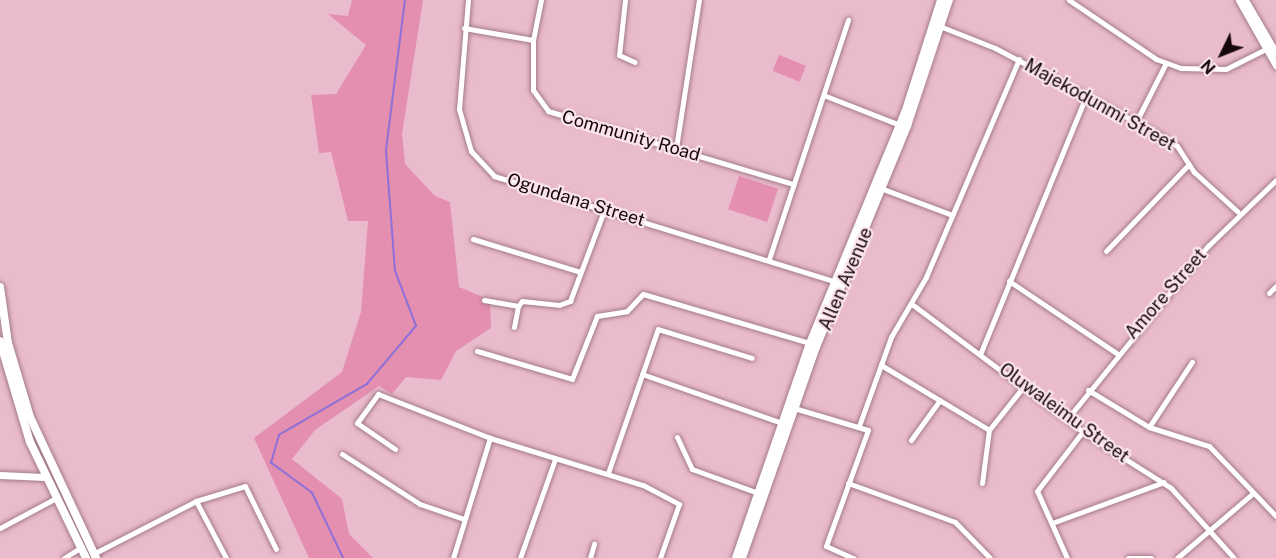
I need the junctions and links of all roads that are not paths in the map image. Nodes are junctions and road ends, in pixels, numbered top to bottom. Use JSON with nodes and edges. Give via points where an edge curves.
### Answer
{"nodes":[{"id":1,"x":468,"y":0,"type":"edge"},
{"id":2,"x":541,"y":0,"type":"edge"},
{"id":3,"x":625,"y":0,"type":"edge"},
{"id":4,"x":699,"y":0,"type":"edge"},
{"id":5,"x":941,"y":0,"type":"edge"},
{"id":6,"x":949,"y":0,"type":"edge"},
{"id":7,"x":1069,"y":0,"type":"edge"},
{"id":8,"x":1239,"y":0,"type":"edge"},
{"id":9,"x":1245,"y":0,"type":"edge"},
{"id":10,"x":848,"y":20,"type":"dead end"},
{"id":11,"x":942,"y":27,"type":"junction"},
{"id":12,"x":464,"y":28,"type":"junction"},
{"id":13,"x":533,"y":40,"type":"junction"},
{"id":14,"x":1266,"y":49,"type":"junction"},
{"id":15,"x":1276,"y":53,"type":"edge"},
{"id":16,"x":1019,"y":59,"type":"junction"},
{"id":17,"x":635,"y":62,"type":"dead end"},
{"id":18,"x":1166,"y":63,"type":"junction"},
{"id":19,"x":1276,"y":65,"type":"edge"},
{"id":20,"x":826,"y":96,"type":"junction"},
{"id":21,"x":1086,"y":96,"type":"junction"},
{"id":22,"x":1135,"y":124,"type":"junction"},
{"id":23,"x":900,"y":125,"type":"junction"},
{"id":24,"x":676,"y":148,"type":"junction"},
{"id":25,"x":1189,"y":164,"type":"junction"},
{"id":26,"x":1276,"y":180,"type":"edge"},
{"id":27,"x":793,"y":184,"type":"junction"},
{"id":28,"x":883,"y":189,"type":"junction"},
{"id":29,"x":605,"y":208,"type":"junction"},
{"id":30,"x":1238,"y":212,"type":"junction"},
{"id":31,"x":952,"y":215,"type":"junction"},
{"id":32,"x":473,"y":239,"type":"dead end"},
{"id":33,"x":1106,"y":251,"type":"dead end"},
{"id":34,"x":769,"y":259,"type":"junction"},
{"id":35,"x":580,"y":272,"type":"junction"},
{"id":36,"x":837,"y":282,"type":"junction"},
{"id":37,"x":1009,"y":282,"type":"junction"},
{"id":38,"x":1276,"y":286,"type":"edge"},
{"id":39,"x":0,"y":287,"type":"edge"},
{"id":40,"x":1269,"y":293,"type":"dead end"},
{"id":41,"x":484,"y":300,"type":"dead end"},
{"id":42,"x":913,"y":305,"type":"junction"},
{"id":43,"x":518,"y":306,"type":"junction"},
{"id":44,"x":514,"y":327,"type":"dead end"},
{"id":45,"x":0,"y":341,"type":"edge"},
{"id":46,"x":810,"y":344,"type":"junction"},
{"id":47,"x":477,"y":351,"type":"dead end"},
{"id":48,"x":981,"y":352,"type":"junction"},
{"id":49,"x":1116,"y":353,"type":"junction"},
{"id":50,"x":752,"y":358,"type":"dead end"},
{"id":51,"x":1192,"y":362,"type":"dead end"},
{"id":52,"x":881,"y":365,"type":"junction"},
{"id":53,"x":642,"y":374,"type":"junction"},
{"id":54,"x":1024,"y":386,"type":"junction"},
{"id":55,"x":1088,"y":390,"type":"junction"},
{"id":56,"x":940,"y":400,"type":"junction"},
{"id":57,"x":794,"y":408,"type":"junction"},
{"id":58,"x":1068,"y":418,"type":"junction"},
{"id":59,"x":782,"y":423,"type":"junction"},
{"id":60,"x":859,"y":426,"type":"junction"},
{"id":61,"x":1149,"y":427,"type":"junction"},
{"id":62,"x":989,"y":430,"type":"junction"},
{"id":63,"x":1083,"y":431,"type":"junction"},
{"id":64,"x":490,"y":438,"type":"junction"},
{"id":65,"x":677,"y":438,"type":"dead end"},
{"id":66,"x":911,"y":440,"type":"dead end"},
{"id":67,"x":395,"y":449,"type":"dead end"},
{"id":68,"x":342,"y":454,"type":"dead end"},
{"id":69,"x":555,"y":459,"type":"junction"},
{"id":70,"x":608,"y":473,"type":"junction"},
{"id":71,"x":0,"y":475,"type":"edge"},
{"id":72,"x":44,"y":477,"type":"junction"},
{"id":73,"x":1164,"y":482,"type":"junction"},
{"id":74,"x":848,"y":483,"type":"junction"},
{"id":75,"x":982,"y":483,"type":"dead end"},
{"id":76,"x":758,"y":493,"type":"junction"},
{"id":77,"x":1253,"y":493,"type":"junction"},
{"id":78,"x":54,"y":498,"type":"junction"},
{"id":79,"x":196,"y":501,"type":"junction"},
{"id":80,"x":1276,"y":516,"type":"edge"},
{"id":81,"x":464,"y":519,"type":"junction"},
{"id":82,"x":1052,"y":523,"type":"junction"},
{"id":83,"x":0,"y":528,"type":"edge"},
{"id":84,"x":1209,"y":529,"type":"junction"},
{"id":85,"x":594,"y":543,"type":"dead end"},
{"id":86,"x":80,"y":548,"type":"junction"},
{"id":87,"x":276,"y":549,"type":"dead end"},
{"id":88,"x":92,"y":557,"type":"edge"},
{"id":89,"x":64,"y":558,"type":"edge"},
{"id":90,"x":226,"y":558,"type":"edge"},
{"id":91,"x":453,"y":558,"type":"edge"},
{"id":92,"x":520,"y":558,"type":"edge"},
{"id":93,"x":590,"y":558,"type":"edge"},
{"id":94,"x":660,"y":558,"type":"edge"},
{"id":95,"x":736,"y":558,"type":"edge"},
{"id":96,"x":742,"y":558,"type":"edge"},
{"id":97,"x":853,"y":558,"type":"edge"},
{"id":98,"x":990,"y":558,"type":"edge"},
{"id":99,"x":1067,"y":558,"type":"edge"},
{"id":100,"x":1128,"y":558,"type":"edge"},
{"id":101,"x":1151,"y":558,"type":"edge"},
{"id":102,"x":1177,"y":558,"type":"edge"},
{"id":103,"x":1234,"y":558,"type":"edge"}],
"edges":[{"from":1,"to":12,"type":"street","name":"Ogundana Street"},
{"from":2,"to":13,"type":"street","name":"Community Road"},
{"from":3,"to":17,"type":"street","via":[[619,54]]},
{"from":4,"to":24,"type":"street"},
{"from":5,"to":23,"type":"main road","name":"Allen Avenue"},
{"from":6,"to":11,"type":"main road","name":"Allen Avenue"},
{"from":7,"to":18,"type":"street"},
{"from":8,"to":14,"type":"street"},
{"from":9,"to":15,"type":"street"},
{"from":10,"to":20,"type":"street"},
{"from":11,"to":16,"type":"street","name":"Majekodunmi Street"},
{"from":11,"to":28,"type":"main road","name":"Allen Avenue"},
{"from":12,"to":13,"type":"street"},
{"from":12,"to":29,"type":"street","name":"Ogundana Street","via":[[459,109],[463,134],[482,166],[494,176]]},
{"from":13,"to":24,"type":"street","name":"Community Road","via":[[533,90],[548,111]]},
{"from":14,"to":18,"type":"street","via":[[1215,70]]},
{"from":14,"to":19,"type":"street"},
{"from":16,"to":21,"type":"street","name":"Majekodunmi Street"},
{"from":16,"to":31,"type":"street"},
{"from":18,"to":22,"type":"street"},
{"from":20,"to":23,"type":"street"},
{"from":20,"to":27,"type":"street"},
{"from":21,"to":22,"type":"street","name":"Majekodunmi Street"},
{"from":21,"to":37,"type":"street"},
{"from":22,"to":25,"type":"street","name":"Majekodunmi Street","via":[[1177,146]]},
{"from":23,"to":36,"type":"main road","name":"Allen Avenue"},
{"from":24,"to":27,"type":"street","name":"Community Road"},
{"from":25,"to":30,"type":"street","name":"Majekodunmi Street"},
{"from":25,"to":33,"type":"street"},
{"from":26,"to":30,"type":"street","name":"Amore Street"},
{"from":27,"to":34,"type":"street"},
{"from":28,"to":31,"type":"street"},
{"from":28,"to":57,"type":"main road","name":"Allen Avenue"},
{"from":29,"to":34,"type":"street","name":"Ogundana Street"},
{"from":29,"to":35,"type":"street"},
{"from":30,"to":49,"type":"street","name":"Amore Street"},
{"from":31,"to":42,"type":"street"},
{"from":32,"to":35,"type":"street"},
{"from":34,"to":36,"type":"street","name":"Ogundana Street"},
{"from":35,"to":43,"type":"street","via":[[565,304],[527,300]]},
{"from":36,"to":46,"type":"main road","name":"Allen Avenue"},
{"from":37,"to":48,"type":"street"},
{"from":37,"to":49,"type":"street"},
{"from":38,"to":40,"type":"street"},
{"from":39,"to":88,"type":"main road","via":[[8,343],[30,417]]},
{"from":41,"to":43,"type":"street"},
{"from":42,"to":48,"type":"street","name":"Oluwaleimu Street"},
{"from":42,"to":52,"type":"street","via":[[891,338]]},
{"from":43,"to":44,"type":"street"},
{"from":45,"to":72,"type":"main road"},
{"from":46,"to":47,"type":"street","via":[[643,294],[627,311],[597,316],[572,379]]},
{"from":46,"to":59,"type":"main road","name":"Allen Avenue"},
{"from":48,"to":54,"type":"street","name":"Oluwaleimu Street"},
{"from":49,"to":55,"type":"street","name":"Amore Street"},
{"from":50,"to":53,"type":"street","via":[[662,327],[654,332]]},
{"from":51,"to":61,"type":"street"},
{"from":52,"to":56,"type":"street"},
{"from":52,"to":60,"type":"street"},
{"from":53,"to":59,"type":"street"},
{"from":53,"to":70,"type":"street"},
{"from":54,"to":58,"type":"street","name":"Oluwaleimu Street"},
{"from":54,"to":62,"type":"street"},
{"from":55,"to":58,"type":"street","name":"Amore Street"},
{"from":55,"to":61,"type":"street"},
{"from":56,"to":62,"type":"street"},
{"from":56,"to":66,"type":"street"},
{"from":57,"to":60,"type":"street"},
{"from":57,"to":96,"type":"main road","name":"Allen Avenue"},
{"from":58,"to":63,"type":"street","name":"Oluwaleimu Street"},
{"from":59,"to":76,"type":"main road","name":"Allen Avenue"},
{"from":60,"to":74,"type":"street","via":[[868,430]]},
{"from":61,"to":77,"type":"street","via":[[1209,446]]},
{"from":62,"to":75,"type":"street"},
{"from":63,"to":73,"type":"street","name":"Oluwaleimu Street"},
{"from":63,"to":82,"type":"street","via":[[1038,486]]},
{"from":64,"to":67,"type":"street","via":[[378,394],[357,423]]},
{"from":64,"to":69,"type":"street"},
{"from":64,"to":81,"type":"street"},
{"from":65,"to":76,"type":"street","via":[[692,469]]},
{"from":68,"to":81,"type":"street","via":[[420,504]]},
{"from":69,"to":70,"type":"street"},
{"from":69,"to":92,"type":"street"},
{"from":70,"to":94,"type":"street","via":[[679,504]]},
{"from":71,"to":72,"type":"street"},
{"from":72,"to":78,"type":"main road"},
{"from":73,"to":82,"type":"street"},
{"from":73,"to":84,"type":"street","name":"Oluwaleimu Street"},
{"from":74,"to":97,"type":"street","via":[[826,546]]},
{"from":74,"to":98,"type":"street","via":[[940,515]]},
{"from":76,"to":95,"type":"main road","name":"Allen Avenue"},
{"from":77,"to":80,"type":"street"},
{"from":77,"to":84,"type":"street"},
{"from":78,"to":83,"type":"street"},
{"from":78,"to":86,"type":"main road"},
{"from":79,"to":87,"type":"street","via":[[245,486]]},
{"from":79,"to":88,"type":"street"},
{"from":79,"to":90,"type":"street"},
{"from":81,"to":91,"type":"street"},
{"from":82,"to":99,"type":"street"},
{"from":84,"to":102,"type":"street"},
{"from":84,"to":103,"type":"street","name":"Oluwaleimu Street"},
{"from":85,"to":93,"type":"street"},
{"from":86,"to":88,"type":"main road"},
{"from":86,"to":89,"type":"street"},
{"from":100,"to":101,"type":"street"}]}
